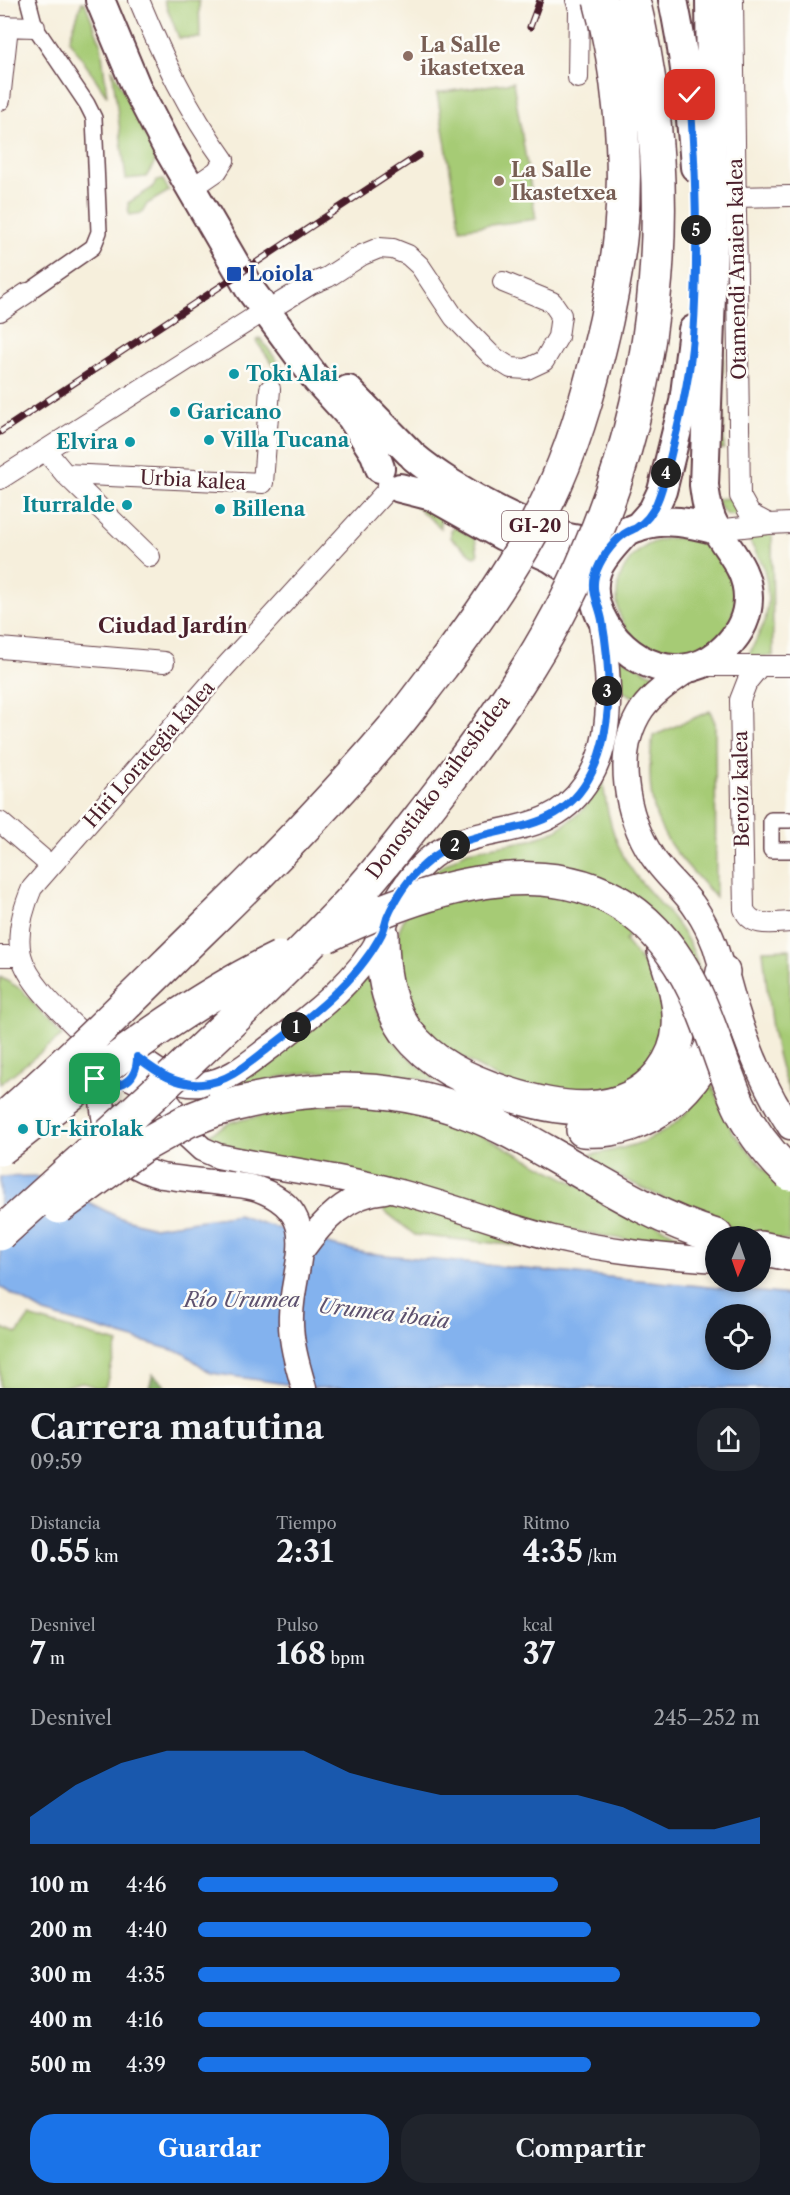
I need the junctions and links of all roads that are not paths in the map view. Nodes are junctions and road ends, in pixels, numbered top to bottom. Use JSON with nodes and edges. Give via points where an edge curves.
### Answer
{"nodes":[{"id":1,"x":28,"y":0,"type":"edge"},
{"id":2,"x":100,"y":0,"type":"edge"},
{"id":3,"x":111,"y":0,"type":"edge"},
{"id":4,"x":139,"y":0,"type":"edge"},
{"id":5,"x":576,"y":0,"type":"edge"},
{"id":6,"x":600,"y":0,"type":"edge"},
{"id":7,"x":633,"y":0,"type":"edge"},
{"id":8,"x":673,"y":0,"type":"edge"},
{"id":9,"x":710,"y":0,"type":"edge"},
{"id":10,"x":733,"y":0,"type":"edge"},
{"id":11,"x":4,"y":26,"type":"edge"},
{"id":12,"x":35,"y":27,"type":"junction"},
{"id":13,"x":578,"y":78,"type":"dead end"},
{"id":14,"x":0,"y":100,"type":"edge"},
{"id":15,"x":201,"y":182,"type":"junction"},
{"id":16,"x":790,"y":196,"type":"edge"},
{"id":17,"x":736,"y":197,"type":"junction"},
{"id":18,"x":503,"y":282,"type":"dead end"},
{"id":19,"x":27,"y":293,"type":"joint"},
{"id":20,"x":272,"y":307,"type":"junction"},
{"id":21,"x":0,"y":311,"type":"edge"},
{"id":22,"x":270,"y":389,"type":"dead end"},
{"id":23,"x":45,"y":450,"type":"junction"},
{"id":24,"x":412,"y":455,"type":"junction"},
{"id":25,"x":65,"y":474,"type":"junction"},
{"id":26,"x":0,"y":479,"type":"edge"},
{"id":27,"x":389,"y":480,"type":"junction"},
{"id":28,"x":769,"y":524,"type":"junction"},
{"id":29,"x":790,"y":524,"type":"edge"},
{"id":30,"x":719,"y":526,"type":"junction"},
{"id":31,"x":631,"y":530,"type":"junction"},
{"id":32,"x":150,"y":558,"type":"dead end"},
{"id":33,"x":598,"y":607,"type":"junction"},
{"id":34,"x":0,"y":648,"type":"edge"},
{"id":35,"x":164,"y":662,"type":"dead end"},
{"id":36,"x":760,"y":666,"type":"junction"},
{"id":37,"x":790,"y":666,"type":"edge"},
{"id":38,"x":695,"y":667,"type":"junction"},
{"id":39,"x":790,"y":820,"type":"edge"},
{"id":40,"x":0,"y":822,"type":"edge"},
{"id":41,"x":790,"y":850,"type":"edge"},
{"id":42,"x":50,"y":866,"type":"junction"},
{"id":43,"x":790,"y":922,"type":"edge"},
{"id":44,"x":382,"y":935,"type":"junction"},
{"id":45,"x":660,"y":938,"type":"junction"},
{"id":46,"x":0,"y":956,"type":"edge"},
{"id":47,"x":21,"y":956,"type":"junction"},
{"id":48,"x":723,"y":972,"type":"junction"},
{"id":49,"x":93,"y":1044,"type":"junction"},
{"id":50,"x":134,"y":1067,"type":"junction"},
{"id":51,"x":101,"y":1083,"type":"junction"},
{"id":52,"x":469,"y":1113,"type":"junction"},
{"id":53,"x":0,"y":1122,"type":"edge"},
{"id":54,"x":790,"y":1127,"type":"edge"},
{"id":55,"x":0,"y":1149,"type":"edge"},
{"id":56,"x":790,"y":1174,"type":"edge"},
{"id":57,"x":397,"y":1191,"type":"junction"},
{"id":58,"x":705,"y":1232,"type":"edge"},
{"id":59,"x":0,"y":1234,"type":"edge"},
{"id":60,"x":302,"y":1250,"type":"junction"},
{"id":61,"x":771,"y":1250,"type":"edge"},
{"id":62,"x":0,"y":1251,"type":"edge"},
{"id":63,"x":790,"y":1254,"type":"edge"},
{"id":64,"x":705,"y":1259,"type":"edge"},
{"id":65,"x":771,"y":1264,"type":"edge"},
{"id":66,"x":790,"y":1265,"type":"edge"},
{"id":67,"x":304,"y":1388,"type":"edge"}],
"edges":[{"from":1,"to":12,"type":"street"},
{"from":2,"to":20,"type":"main road","via":[[138,91],[167,147],[249,288]]},
{"from":3,"to":15,"type":"main road","via":[[148,87]]},
{"from":4,"to":15,"type":"street","via":[[168,69],[224,160],[217,171]]},
{"from":5,"to":13,"type":"street"},
{"from":6,"to":53,"type":"highway","number":"GI-20","bridge":true,"via":[[613,62],[621,133],[622,227],[593,381],[556,484],[529,538],[480,616],[394,728],[348,780],[101,1030]]},
{"from":7,"to":59,"type":"highway","name":"Donostiako saihesbidea","number":"GI-20","bridge":true,"via":[[654,115],[658,165],[657,283],[645,368],[614,484],[589,552],[562,605],[539,648],[476,744],[340,913],[138,1110]]},
{"from":8,"to":31,"type":"main road","via":[[690,95],[696,178],[693,340],[684,402],[662,491],[653,510]]},
{"from":9,"to":30,"type":"main road","via":[[713,241],[704,485]]},
{"from":10,"to":17,"type":"street","name":"Otamendi Anaien kalea"},
{"from":11,"to":12,"type":"street"},
{"from":11,"to":14,"type":"street"},
{"from":12,"to":19,"type":"street","via":[[93,118],[99,232],[93,247]]},
{"from":15,"to":20,"type":"main road"},
{"from":16,"to":17,"type":"street"},
{"from":17,"to":28,"type":"street","name":"Otamendi Anaien kalea","via":[[740,496],[750,514]]},
{"from":18,"to":20,"type":"street","via":[[552,302],[561,315],[558,337],[544,361],[527,369],[510,368],[492,356],[454,317],[420,266],[393,249],[379,248],[362,255]]},
{"from":19,"to":21,"type":"street"},
{"from":20,"to":23,"type":"street"},
{"from":20,"to":24,"type":"main road"},
{"from":20,"to":27,"type":"main road","via":[[317,380],[351,417]]},
{"from":22,"to":25,"type":"street","name":"Urbia kalea","via":[[263,483]]},
{"from":23,"to":25,"type":"street"},
{"from":23,"to":26,"type":"street"},
{"from":24,"to":27,"type":"main road","via":[[405,450],[393,450],[384,457]]},
{"from":24,"to":31,"type":"main road","via":[[458,489],[544,530],[587,540],[606,539]]},
{"from":25,"to":32,"type":"street"},
{"from":27,"to":33,"type":"main road","via":[[432,496],[551,558],[577,575]]},
{"from":27,"to":42,"type":"street","name":"Hiri Lorategia kalea","via":[[389,488]]},
{"from":28,"to":29,"type":"street"},
{"from":28,"to":30,"type":"street"},
{"from":30,"to":31,"type":"main road","via":[[671,521]]},
{"from":30,"to":38,"type":"main road","via":[[743,572],[748,601],[732,642],[712,660]]},
{"from":31,"to":33,"type":"main road","via":[[603,557],[596,572]]},
{"from":33,"to":38,"type":"main road","via":[[610,632],[636,657],[666,668]]},
{"from":33,"to":44,"type":"street","via":[[607,679],[606,718],[597,761],[586,784],[571,803],[553,816],[461,842],[440,852],[409,880]]},
{"from":34,"to":35,"type":"street"},
{"from":36,"to":37,"type":"street"},
{"from":36,"to":38,"type":"street"},
{"from":36,"to":43,"type":"street","name":"Beroiz kalea","via":[[747,682],[740,700],[743,904],[748,918],[758,923]]},
{"from":38,"to":48,"type":"street","via":[[656,693],[641,710],[628,747],[626,782],[632,815],[646,846],[703,920]]},
{"from":39,"to":41,"type":"street","via":[[771,820],[771,850]]},
{"from":40,"to":42,"type":"street"},
{"from":42,"to":47,"type":"street","name":"Hiri Lorategia kalea","via":[[32,888],[24,908]]},
{"from":44,"to":45,"type":"highway","via":[[384,973],[391,1002],[405,1029],[426,1053],[465,1078],[518,1098],[587,1109],[612,1105],[644,1091],[666,1066],[675,1048],[679,1004]]},
{"from":44,"to":50,"type":"street","via":[[328,1000],[226,1078],[202,1084],[177,1082]]},
{"from":45,"to":55,"type":"highway","bridge":true,"via":[[617,902],[583,887],[546,879],[486,880],[409,900],[356,921],[206,998],[123,1054]]},
{"from":45,"to":56,"type":"highway","bridge":true,"via":[[693,988],[747,1120],[766,1149]]},
{"from":46,"to":47,"type":"street"},
{"from":47,"to":49,"type":"street","name":"Hiri Lorategia kalea","via":[[33,980]]},
{"from":48,"to":52,"type":"highway","via":[[719,1024],[706,1059],[687,1087],[655,1113],[616,1128],[591,1131],[563,1129],[496,1113]]},
{"from":48,"to":54,"type":"street","via":[[752,1052]]},
{"from":49,"to":50,"type":"street","via":[[106,1037],[121,1037],[133,1047]]},
{"from":49,"to":51,"type":"street","via":[[88,1066]]},
{"from":50,"to":51,"type":"street","via":[[117,1085]]},
{"from":50,"to":57,"type":"street","via":[[160,1093],[189,1137],[202,1149],[218,1156]]},
{"from":51,"to":60,"type":"street","via":[[105,1126],[114,1146],[130,1162],[151,1174],[256,1188],[276,1198],[293,1215]]},
{"from":52,"to":58,"type":"highway","via":[[511,1132],[642,1206]]},
{"from":52,"to":62,"type":"highway","bridge":true,"via":[[414,1097],[348,1089],[271,1095],[215,1110],[142,1146]]},
{"from":57,"to":60,"type":"street","via":[[359,1197],[334,1213]]},
{"from":57,"to":64,"type":"street","via":[[587,1246]]},
{"from":60,"to":67,"type":"street","via":[[291,1317]]},
{"from":61,"to":63,"type":"highway"},
{"from":65,"to":66,"type":"street"}]}
